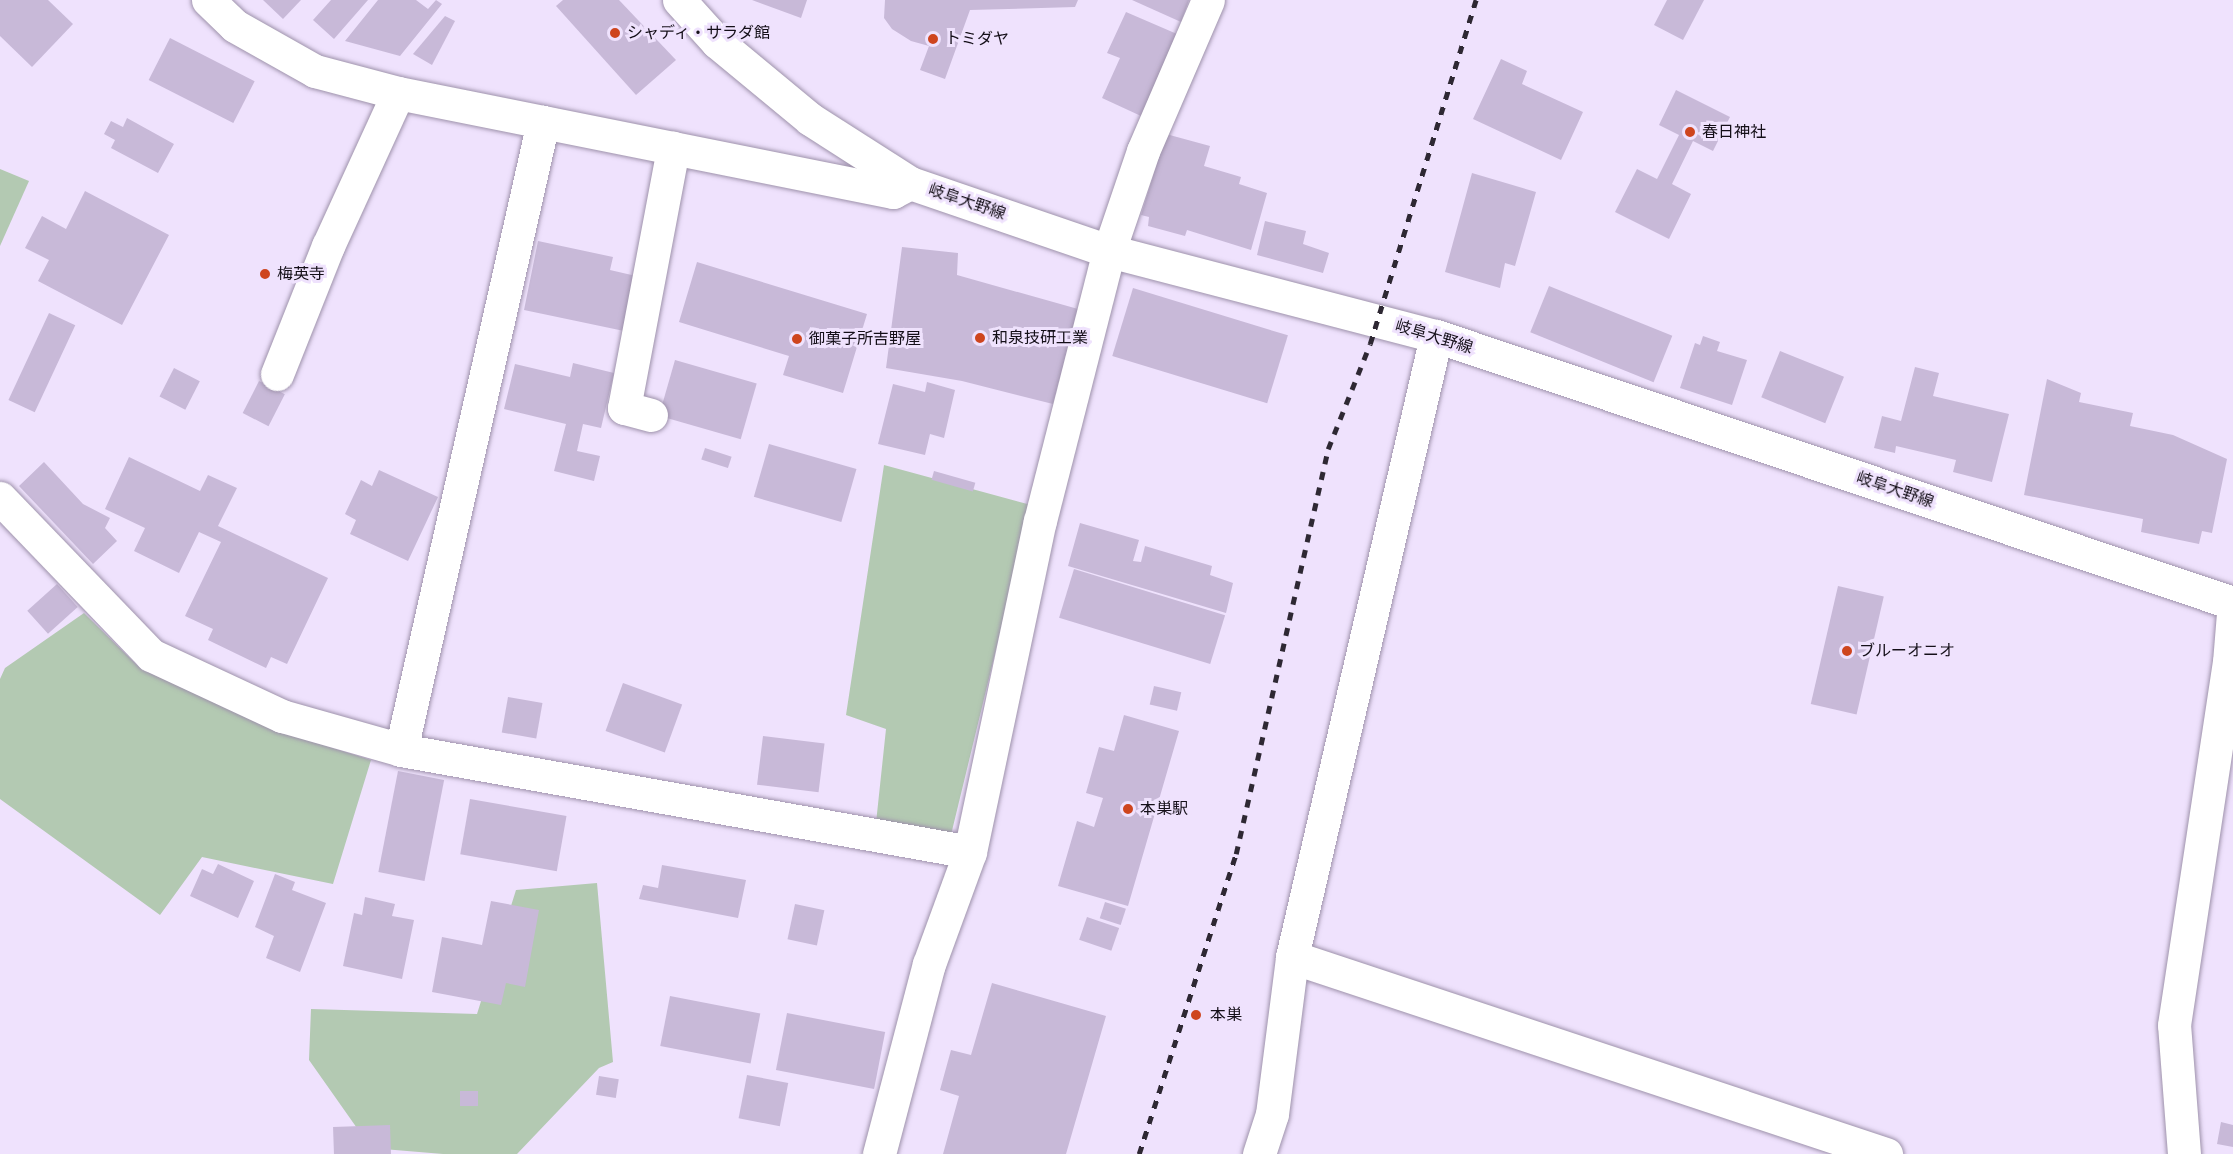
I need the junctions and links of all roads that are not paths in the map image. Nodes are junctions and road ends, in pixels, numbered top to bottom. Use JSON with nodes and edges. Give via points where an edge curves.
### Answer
{"nodes":[{"id":1,"x":208,"y":0,"type":"edge"},
{"id":2,"x":679,"y":0,"type":"edge"},
{"id":3,"x":1208,"y":0,"type":"edge"},
{"id":4,"x":398,"y":93,"type":"junction"},
{"id":5,"x":543,"y":123,"type":"junction"},
{"id":6,"x":673,"y":148,"type":"junction"},
{"id":7,"x":910,"y":183,"type":"junction"},
{"id":8,"x":1109,"y":251,"type":"junction"},
{"id":9,"x":1436,"y":336,"type":"junction"},
{"id":10,"x":277,"y":374,"type":"dead end"},
{"id":11,"x":651,"y":415,"type":"dead end"},
{"id":12,"x":0,"y":498,"type":"edge"},
{"id":13,"x":2233,"y":603,"type":"edge"},
{"id":14,"x":2233,"y":614,"type":"edge"},
{"id":15,"x":401,"y":750,"type":"junction"},
{"id":16,"x":970,"y":852,"type":"junction"},
{"id":17,"x":1292,"y":957,"type":"junction"},
{"id":18,"x":879,"y":1154,"type":"edge"},
{"id":19,"x":1260,"y":1154,"type":"edge"},
{"id":20,"x":1886,"y":1154,"type":"edge"},
{"id":21,"x":2184,"y":1154,"type":"edge"}],
"edges":[{"from":1,"to":4,"type":"street","via":[[236,27],[315,71]]},
{"from":2,"to":7,"type":"street","name":"岐阜大野線","via":[[717,42],[810,119]]},
{"from":3,"to":8,"type":"street","via":[[1143,151]]},
{"from":4,"to":5,"type":"street"},
{"from":4,"to":10,"type":"street","via":[[328,246]]},
{"from":5,"to":6,"type":"street"},
{"from":5,"to":15,"type":"street"},
{"from":6,"to":7,"type":"street","via":[[892,192]]},
{"from":6,"to":11,"type":"street","via":[[624,408]]},
{"from":7,"to":8,"type":"street","name":"岐阜大野線"},
{"from":8,"to":9,"type":"street","name":"岐阜大野線"},
{"from":8,"to":16,"type":"street","via":[[1040,521]]},
{"from":9,"to":13,"type":"street","name":"岐阜大野線"},
{"from":9,"to":17,"type":"street"},
{"from":12,"to":15,"type":"street","via":[[151,655],[282,716]]},
{"from":14,"to":21,"type":"street","via":[[2174,1025]]},
{"from":15,"to":16,"type":"street"},
{"from":16,"to":18,"type":"street","via":[[929,964]]},
{"from":17,"to":19,"type":"street","via":[[1272,1114]]},
{"from":17,"to":20,"type":"street"}]}
